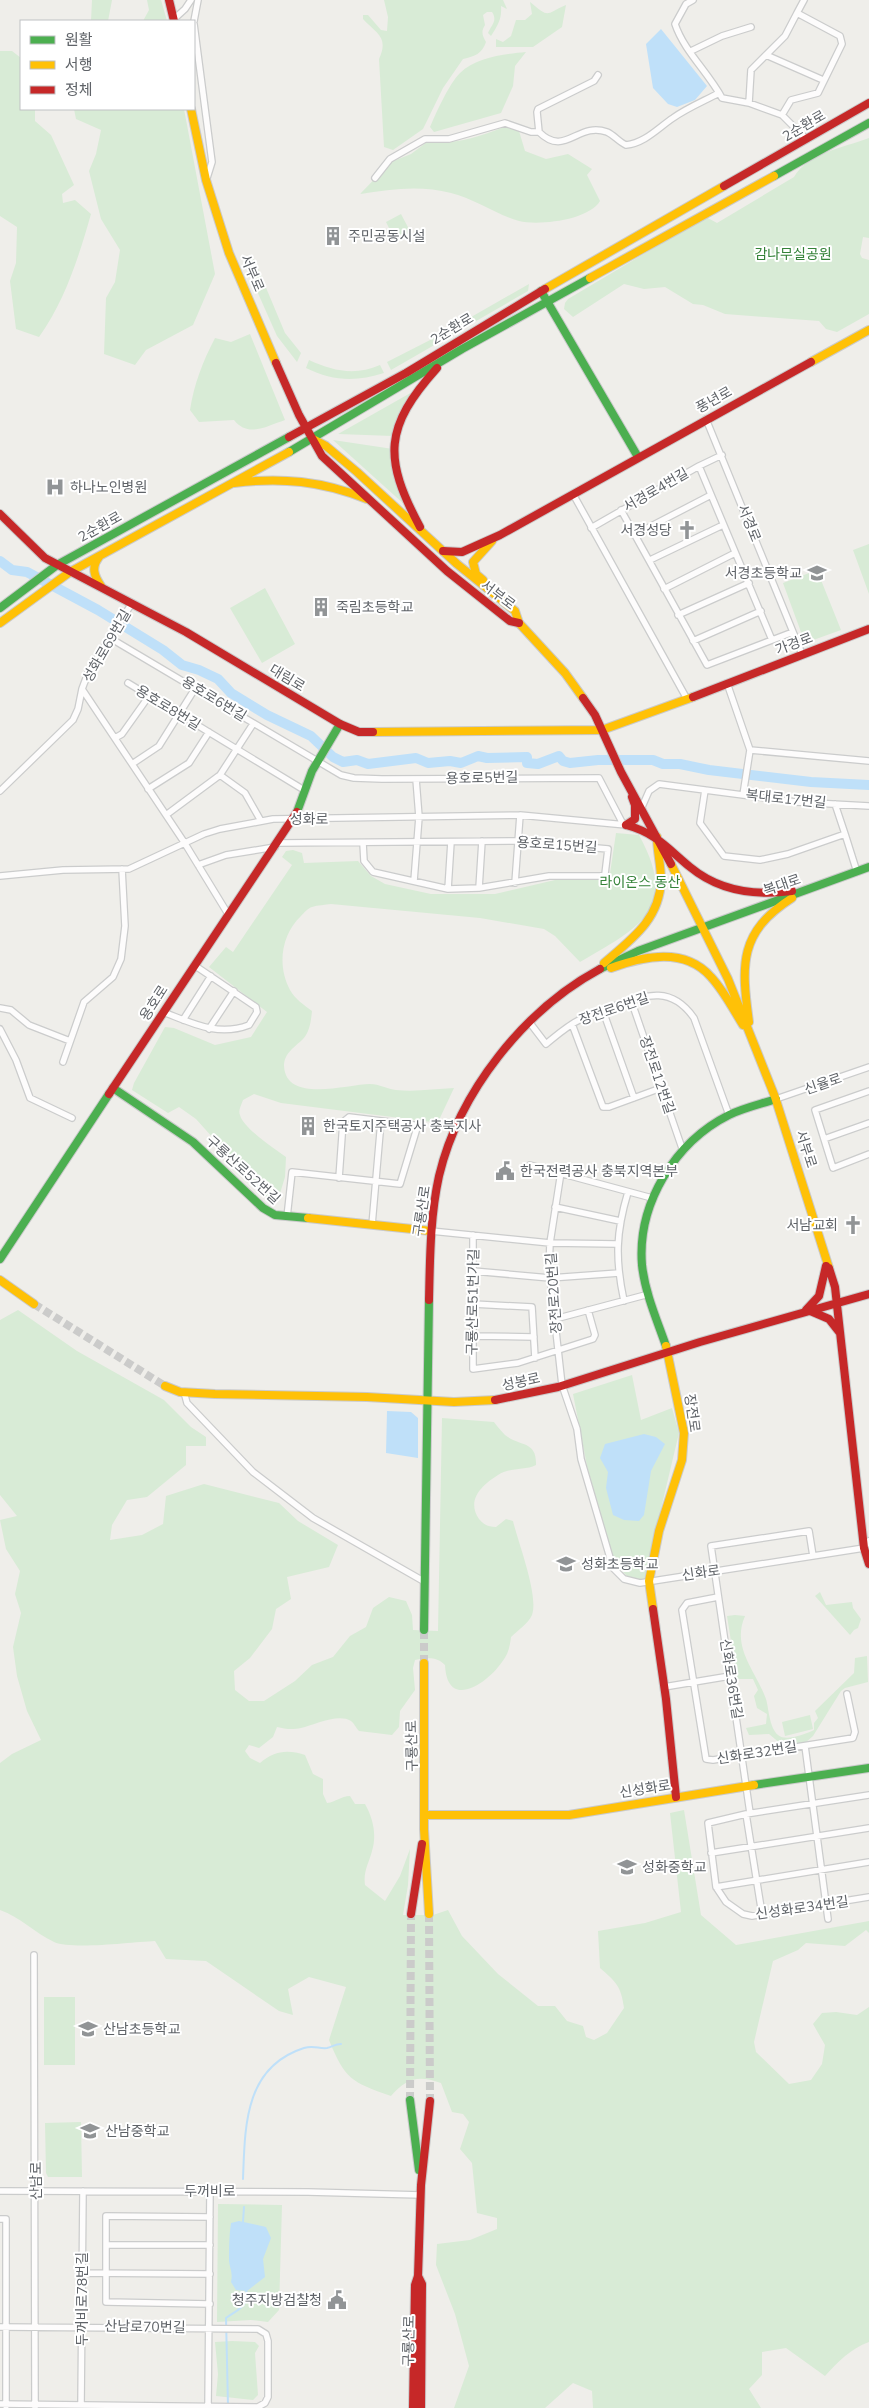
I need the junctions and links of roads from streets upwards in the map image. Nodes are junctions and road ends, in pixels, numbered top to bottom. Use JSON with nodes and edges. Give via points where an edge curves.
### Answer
{"nodes":[{"id":1,"x":169,"y":0,"type":"edge"},
{"id":2,"x":191,"y":0,"type":"edge"},
{"id":3,"x":198,"y":0,"type":"edge"},
{"id":4,"x":693,"y":0,"type":"edge"},
{"id":5,"x":804,"y":0,"type":"edge"},
{"id":6,"x":797,"y":13,"type":"junction"},
{"id":7,"x":174,"y":20,"type":"edge"},
{"id":8,"x":194,"y":20,"type":"edge"},
{"id":9,"x":751,"y":27,"type":"dead end"},
{"id":10,"x":195,"y":30,"type":"edge"},
{"id":11,"x":691,"y":51,"type":"junction"},
{"id":12,"x":766,"y":54,"type":"junction"},
{"id":13,"x":598,"y":75,"type":"dead end"},
{"id":14,"x":823,"y":80,"type":"junction"},
{"id":15,"x":719,"y":94,"type":"junction"},
{"id":16,"x":748,"y":103,"type":"junction"},
{"id":17,"x":869,"y":103,"type":"edge"},
{"id":18,"x":191,"y":110,"type":"edge"},
{"id":19,"x":782,"y":115,"type":"junction"},
{"id":20,"x":869,"y":123,"type":"edge"},
{"id":21,"x":539,"y":132,"type":"junction"},
{"id":22,"x":806,"y":139,"type":"junction"},
{"id":23,"x":375,"y":178,"type":"dead end"},
{"id":24,"x":206,"y":180,"type":"junction"},
{"id":25,"x":541,"y":291,"type":"junction"},
{"id":26,"x":548,"y":302,"type":"junction"},
{"id":27,"x":869,"y":330,"type":"edge"},
{"id":28,"x":448,"y":358,"type":"junction"},
{"id":29,"x":706,"y":420,"type":"junction"},
{"id":30,"x":306,"y":429,"type":"junction"},
{"id":31,"x":313,"y":439,"type":"junction"},
{"id":32,"x":722,"y":455,"type":"junction"},
{"id":33,"x":638,"y":457,"type":"junction"},
{"id":34,"x":699,"y":466,"type":"junction"},
{"id":35,"x":228,"y":485,"type":"junction"},
{"id":36,"x":572,"y":494,"type":"junction"},
{"id":37,"x":711,"y":495,"type":"junction"},
{"id":38,"x":372,"y":501,"type":"junction"},
{"id":39,"x":620,"y":510,"type":"junction"},
{"id":40,"x":0,"y":514,"type":"edge"},
{"id":41,"x":723,"y":525,"type":"junction"},
{"id":42,"x":591,"y":528,"type":"junction"},
{"id":43,"x":425,"y":535,"type":"junction"},
{"id":44,"x":500,"y":535,"type":"junction"},
{"id":45,"x":634,"y":535,"type":"junction"},
{"id":46,"x":442,"y":551,"type":"junction"},
{"id":47,"x":735,"y":553,"type":"junction"},
{"id":48,"x":101,"y":555,"type":"junction"},
{"id":49,"x":650,"y":560,"type":"junction"},
{"id":50,"x":57,"y":565,"type":"junction"},
{"id":51,"x":70,"y":572,"type":"junction"},
{"id":52,"x":749,"y":583,"type":"junction"},
{"id":53,"x":102,"y":588,"type":"junction"},
{"id":54,"x":664,"y":589,"type":"junction"},
{"id":55,"x":132,"y":603,"type":"junction"},
{"id":56,"x":0,"y":608,"type":"edge"},
{"id":57,"x":515,"y":611,"type":"junction"},
{"id":58,"x":761,"y":612,"type":"junction"},
{"id":59,"x":678,"y":615,"type":"junction"},
{"id":60,"x":0,"y":623,"type":"edge"},
{"id":61,"x":519,"y":623,"type":"junction"},
{"id":62,"x":869,"y":629,"type":"edge"},
{"id":63,"x":793,"y":632,"type":"junction"},
{"id":64,"x":110,"y":638,"type":"junction"},
{"id":65,"x":772,"y":640,"type":"junction"},
{"id":66,"x":693,"y":641,"type":"junction"},
{"id":67,"x":802,"y":654,"type":"junction"},
{"id":68,"x":128,"y":683,"type":"dead end"},
{"id":69,"x":728,"y":683,"type":"junction"},
{"id":70,"x":196,"y":687,"type":"junction"},
{"id":71,"x":82,"y":689,"type":"junction"},
{"id":72,"x":149,"y":696,"type":"junction"},
{"id":73,"x":687,"y":698,"type":"junction"},
{"id":74,"x":179,"y":715,"type":"junction"},
{"id":75,"x":253,"y":724,"type":"dead end"},
{"id":76,"x":340,"y":724,"type":"junction"},
{"id":77,"x":602,"y":730,"type":"junction"},
{"id":78,"x":209,"y":732,"type":"junction"},
{"id":79,"x":114,"y":738,"type":"junction"},
{"id":80,"x":238,"y":748,"type":"junction"},
{"id":81,"x":750,"y":750,"type":"junction"},
{"id":82,"x":318,"y":759,"type":"junction"},
{"id":83,"x":869,"y":761,"type":"edge"},
{"id":84,"x":132,"y":764,"type":"junction"},
{"id":85,"x":220,"y":775,"type":"junction"},
{"id":86,"x":416,"y":779,"type":"junction"},
{"id":87,"x":626,"y":782,"type":"junction"},
{"id":88,"x":148,"y":789,"type":"junction"},
{"id":89,"x":304,"y":790,"type":"junction"},
{"id":90,"x":705,"y":790,"type":"junction"},
{"id":91,"x":0,"y":791,"type":"edge"},
{"id":92,"x":743,"y":795,"type":"junction"},
{"id":93,"x":835,"y":804,"type":"junction"},
{"id":94,"x":869,"y":806,"type":"edge"},
{"id":95,"x":642,"y":807,"type":"junction"},
{"id":96,"x":166,"y":815,"type":"junction"},
{"id":97,"x":520,"y":815,"type":"junction"},
{"id":98,"x":418,"y":817,"type":"junction"},
{"id":99,"x":295,"y":818,"type":"junction"},
{"id":100,"x":261,"y":821,"type":"junction"},
{"id":101,"x":625,"y":824,"type":"junction"},
{"id":102,"x":844,"y":834,"type":"junction"},
{"id":103,"x":657,"y":836,"type":"junction"},
{"id":104,"x":518,"y":841,"type":"junction"},
{"id":105,"x":184,"y":842,"type":"junction"},
{"id":106,"x":417,"y":842,"type":"junction"},
{"id":107,"x":451,"y":842,"type":"junction"},
{"id":108,"x":482,"y":842,"type":"junction"},
{"id":109,"x":363,"y":843,"type":"junction"},
{"id":110,"x":277,"y":845,"type":"junction"},
{"id":111,"x":198,"y":865,"type":"junction"},
{"id":112,"x":869,"y":867,"type":"edge"},
{"id":113,"x":122,"y":869,"type":"junction"},
{"id":114,"x":857,"y":872,"type":"junction"},
{"id":115,"x":0,"y":876,"type":"edge"},
{"id":116,"x":414,"y":881,"type":"junction"},
{"id":117,"x":515,"y":883,"type":"junction"},
{"id":118,"x":818,"y":885,"type":"junction"},
{"id":119,"x":479,"y":888,"type":"junction"},
{"id":120,"x":448,"y":889,"type":"junction"},
{"id":121,"x":228,"y":914,"type":"junction"},
{"id":122,"x":703,"y":926,"type":"junction"},
{"id":123,"x":194,"y":965,"type":"junction"},
{"id":124,"x":211,"y":976,"type":"junction"},
{"id":125,"x":585,"y":980,"type":"junction"},
{"id":126,"x":234,"y":991,"type":"junction"},
{"id":127,"x":631,"y":1000,"type":"junction"},
{"id":128,"x":0,"y":1008,"type":"edge"},
{"id":129,"x":603,"y":1011,"type":"junction"},
{"id":130,"x":163,"y":1012,"type":"junction"},
{"id":131,"x":182,"y":1020,"type":"junction"},
{"id":132,"x":530,"y":1023,"type":"junction"},
{"id":133,"x":572,"y":1024,"type":"junction"},
{"id":134,"x":0,"y":1028,"type":"edge"},
{"id":135,"x":209,"y":1029,"type":"junction"},
{"id":136,"x":751,"y":1036,"type":"junction"},
{"id":137,"x":70,"y":1041,"type":"junction"},
{"id":138,"x":63,"y":1062,"type":"dead end"},
{"id":139,"x":869,"y":1067,"type":"edge"},
{"id":140,"x":113,"y":1088,"type":"junction"},
{"id":141,"x":661,"y":1088,"type":"junction"},
{"id":142,"x":869,"y":1091,"type":"edge"},
{"id":143,"x":634,"y":1098,"type":"junction"},
{"id":144,"x":776,"y":1099,"type":"junction"},
{"id":145,"x":729,"y":1115,"type":"junction"},
{"id":146,"x":72,"y":1118,"type":"dead end"},
{"id":147,"x":381,"y":1121,"type":"junction"},
{"id":148,"x":869,"y":1123,"type":"edge"},
{"id":149,"x":824,"y":1139,"type":"junction"},
{"id":150,"x":683,"y":1151,"type":"junction"},
{"id":151,"x":869,"y":1154,"type":"edge"},
{"id":152,"x":530,"y":1165,"type":"dead end"},
{"id":153,"x":561,"y":1172,"type":"junction"},
{"id":154,"x":338,"y":1178,"type":"junction"},
{"id":155,"x":376,"y":1182,"type":"junction"},
{"id":156,"x":628,"y":1192,"type":"junction"},
{"id":157,"x":652,"y":1198,"type":"junction"},
{"id":158,"x":555,"y":1207,"type":"junction"},
{"id":159,"x":287,"y":1217,"type":"junction"},
{"id":160,"x":620,"y":1220,"type":"junction"},
{"id":161,"x":372,"y":1225,"type":"junction"},
{"id":162,"x":431,"y":1231,"type":"junction"},
{"id":163,"x":474,"y":1235,"type":"junction"},
{"id":164,"x":550,"y":1243,"type":"junction"},
{"id":165,"x":617,"y":1244,"type":"junction"},
{"id":166,"x":826,"y":1258,"type":"junction"},
{"id":167,"x":0,"y":1259,"type":"edge"},
{"id":168,"x":473,"y":1271,"type":"junction"},
{"id":169,"x":619,"y":1272,"type":"junction"},
{"id":170,"x":550,"y":1278,"type":"junction"},
{"id":171,"x":0,"y":1280,"type":"edge"},
{"id":172,"x":648,"y":1294,"type":"junction"},
{"id":173,"x":869,"y":1294,"type":"edge"},
{"id":174,"x":624,"y":1300,"type":"junction"},
{"id":175,"x":838,"y":1303,"type":"junction"},
{"id":176,"x":34,"y":1304,"type":"tunnel mouth"},
{"id":177,"x":473,"y":1304,"type":"junction"},
{"id":178,"x":588,"y":1310,"type":"junction"},
{"id":179,"x":806,"y":1310,"type":"junction"},
{"id":180,"x":555,"y":1319,"type":"junction"},
{"id":181,"x":842,"y":1335,"type":"junction"},
{"id":182,"x":473,"y":1336,"type":"junction"},
{"id":183,"x":534,"y":1337,"type":"junction"},
{"id":184,"x":558,"y":1351,"type":"junction"},
{"id":185,"x":668,"y":1352,"type":"junction"},
{"id":186,"x":535,"y":1358,"type":"junction"},
{"id":187,"x":562,"y":1385,"type":"junction"},
{"id":188,"x":165,"y":1386,"type":"tunnel mouth"},
{"id":189,"x":184,"y":1392,"type":"junction"},
{"id":190,"x":429,"y":1402,"type":"junction"},
{"id":191,"x":867,"y":1544,"type":"edge"},
{"id":192,"x":813,"y":1556,"type":"junction"},
{"id":193,"x":869,"y":1564,"type":"edge"},
{"id":194,"x":715,"y":1571,"type":"junction"},
{"id":195,"x":649,"y":1581,"type":"junction"},
{"id":196,"x":425,"y":1582,"type":"junction"},
{"id":197,"x":718,"y":1597,"type":"junction"},
{"id":198,"x":424,"y":1630,"type":"tunnel mouth"},
{"id":199,"x":424,"y":1663,"type":"tunnel mouth"},
{"id":200,"x":730,"y":1676,"type":"junction"},
{"id":201,"x":694,"y":1682,"type":"junction"},
{"id":202,"x":664,"y":1687,"type":"junction"},
{"id":203,"x":847,"y":1694,"type":"dead end"},
{"id":204,"x":805,"y":1746,"type":"junction"},
{"id":205,"x":743,"y":1756,"type":"junction"},
{"id":206,"x":869,"y":1768,"type":"edge"},
{"id":207,"x":809,"y":1776,"type":"junction"},
{"id":208,"x":745,"y":1787,"type":"junction"},
{"id":209,"x":869,"y":1795,"type":"edge"},
{"id":210,"x":676,"y":1796,"type":"junction"},
{"id":211,"x":813,"y":1804,"type":"junction"},
{"id":212,"x":748,"y":1813,"type":"junction"},
{"id":213,"x":424,"y":1816,"type":"junction"},
{"id":214,"x":869,"y":1828,"type":"edge"},
{"id":215,"x":424,"y":1829,"type":"junction"},
{"id":216,"x":818,"y":1836,"type":"junction"},
{"id":217,"x":751,"y":1847,"type":"junction"},
{"id":218,"x":711,"y":1854,"type":"junction"},
{"id":219,"x":869,"y":1862,"type":"edge"},
{"id":220,"x":823,"y":1870,"type":"junction"},
{"id":221,"x":756,"y":1880,"type":"junction"},
{"id":222,"x":716,"y":1887,"type":"junction"},
{"id":223,"x":869,"y":1897,"type":"edge"},
{"id":224,"x":827,"y":1905,"type":"junction"},
{"id":225,"x":411,"y":1914,"type":"tunnel mouth"},
{"id":226,"x":429,"y":1914,"type":"tunnel mouth"},
{"id":227,"x":762,"y":1914,"type":"junction"},
{"id":228,"x":828,"y":1919,"type":"dead end"},
{"id":229,"x":34,"y":1955,"type":"dead end"},
{"id":230,"x":410,"y":2100,"type":"tunnel mouth"},
{"id":231,"x":430,"y":2101,"type":"tunnel mouth"},
{"id":232,"x":420,"y":2185,"type":"junction"},
{"id":233,"x":0,"y":2191,"type":"edge"},
{"id":234,"x":36,"y":2191,"type":"junction"},
{"id":235,"x":83,"y":2191,"type":"junction"},
{"id":236,"x":210,"y":2191,"type":"junction"},
{"id":237,"x":421,"y":2195,"type":"junction"},
{"id":238,"x":210,"y":2217,"type":"junction"},
{"id":239,"x":3,"y":2219,"type":"edge"},
{"id":240,"x":106,"y":2245,"type":"junction"},
{"id":241,"x":210,"y":2246,"type":"junction"},
{"id":242,"x":82,"y":2273,"type":"junction"},
{"id":243,"x":106,"y":2273,"type":"junction"},
{"id":244,"x":210,"y":2274,"type":"junction"},
{"id":245,"x":3,"y":2275,"type":"edge"},
{"id":246,"x":418,"y":2276,"type":"junction"},
{"id":247,"x":210,"y":2304,"type":"junction"},
{"id":248,"x":35,"y":2326,"type":"junction"},
{"id":249,"x":3,"y":2327,"type":"edge"},
{"id":250,"x":82,"y":2327,"type":"junction"},
{"id":251,"x":209,"y":2328,"type":"junction"},
{"id":252,"x":4,"y":2405,"type":"edge"},
{"id":253,"x":35,"y":2406,"type":"edge"},
{"id":254,"x":81,"y":2406,"type":"edge"},
{"id":255,"x":208,"y":2407,"type":"edge"},
{"id":256,"x":414,"y":2408,"type":"edge"},
{"id":257,"x":421,"y":2408,"type":"edge"}],
"edges":[{"from":1,"to":7,"type":"street"},
{"from":2,"to":7,"type":"street"},
{"from":3,"to":8,"type":"street"},
{"from":4,"to":11,"type":"street","via":[[686,4],[674,24]]},
{"from":5,"to":6,"type":"street"},
{"from":6,"to":12,"type":"street","via":[[785,36]]},
{"from":6,"to":14,"type":"street","via":[[840,36],[842,44]]},
{"from":9,"to":11,"type":"street"},
{"from":10,"to":24,"type":"street","via":[[212,162]]},
{"from":11,"to":15,"type":"street"},
{"from":12,"to":14,"type":"street"},
{"from":12,"to":16,"type":"street","via":[[751,70]]},
{"from":13,"to":21,"type":"street","via":[[594,81],[538,108]]},
{"from":14,"to":19,"type":"street","via":[[818,93],[791,100]]},
{"from":15,"to":16,"type":"street","via":[[722,98]]},
{"from":15,"to":21,"type":"street","via":[[673,118],[632,145],[626,146],[607,132],[586,130],[558,142],[547,140]]},
{"from":16,"to":19,"type":"street"},
{"from":17,"to":22,"type":"street","name":"2순환로"},
{"from":18,"to":24,"type":"street","name":"서부로"},
{"from":19,"to":22,"type":"street"},
{"from":20,"to":26,"type":"street","name":"2순환로"},
{"from":21,"to":23,"type":"street","via":[[505,123],[449,139],[425,139],[390,159]]},
{"from":22,"to":25,"type":"street","name":"2순환로"},
{"from":24,"to":30,"type":"street","name":"서부로","via":[[229,253]]},
{"from":25,"to":26,"type":"street"},
{"from":25,"to":30,"type":"street","name":"2순환로"},
{"from":26,"to":28,"type":"street","name":"2순환로"},
{"from":26,"to":33,"type":"street"},
{"from":27,"to":29,"type":"street","name":"풍년로"},
{"from":28,"to":31,"type":"street","name":"2순환로"},
{"from":28,"to":43,"type":"street","via":[[412,397],[400,419],[394,444],[399,486]]},
{"from":29,"to":32,"type":"street","name":"서경로"},
{"from":29,"to":33,"type":"street","name":"풍년로"},
{"from":30,"to":31,"type":"street","name":"서부로"},
{"from":30,"to":50,"type":"street","name":"2순환로"},
{"from":31,"to":35,"type":"street","name":"2순환로"},
{"from":31,"to":38,"type":"street","name":"서부로","via":[[322,456]]},
{"from":31,"to":43,"type":"street","name":"서부로","via":[[357,472]]},
{"from":32,"to":34,"type":"street","name":"서경로4번길"},
{"from":32,"to":63,"type":"street","name":"서경로"},
{"from":33,"to":36,"type":"street","name":"풍년로"},
{"from":34,"to":37,"type":"street"},
{"from":34,"to":39,"type":"street","name":"서경로4번길"},
{"from":35,"to":38,"type":"street","via":[[295,478],[326,484]]},
{"from":35,"to":48,"type":"street","name":"2순환로"},
{"from":36,"to":42,"type":"street"},
{"from":36,"to":44,"type":"street","name":"풍년로"},
{"from":37,"to":41,"type":"street"},
{"from":37,"to":45,"type":"street"},
{"from":38,"to":61,"type":"street","name":"서부로","via":[[489,605],[510,621]]},
{"from":39,"to":42,"type":"street","name":"서경로4번길"},
{"from":39,"to":45,"type":"street"},
{"from":40,"to":50,"type":"street","name":"대림로","via":[[45,558]]},
{"from":41,"to":47,"type":"street"},
{"from":41,"to":49,"type":"street"},
{"from":42,"to":73,"type":"street"},
{"from":43,"to":46,"type":"street","name":"서부로"},
{"from":44,"to":46,"type":"street","via":[[462,552]]},
{"from":44,"to":57,"type":"street","via":[[475,557],[473,566],[476,574]]},
{"from":45,"to":49,"type":"street"},
{"from":46,"to":57,"type":"street","name":"서부로"},
{"from":47,"to":52,"type":"street"},
{"from":47,"to":54,"type":"street"},
{"from":48,"to":51,"type":"street","name":"2순환로"},
{"from":48,"to":53,"type":"street","via":[[93,569]]},
{"from":49,"to":54,"type":"street"},
{"from":50,"to":51,"type":"street","name":"대림로"},
{"from":50,"to":56,"type":"street","name":"2순환로"},
{"from":51,"to":53,"type":"street","name":"대림로"},
{"from":51,"to":60,"type":"street","name":"2순환로"},
{"from":52,"to":58,"type":"street"},
{"from":52,"to":59,"type":"street"},
{"from":53,"to":55,"type":"street","name":"대림로"},
{"from":54,"to":59,"type":"street"},
{"from":55,"to":64,"type":"street","name":"성화로69번길"},
{"from":55,"to":76,"type":"street","name":"대림로"},
{"from":57,"to":61,"type":"street","name":"서부로"},
{"from":58,"to":65,"type":"street"},
{"from":58,"to":66,"type":"street"},
{"from":59,"to":66,"type":"street"},
{"from":61,"to":77,"type":"street","name":"서부로","via":[[570,678]]},
{"from":62,"to":67,"type":"street","name":"가경로"},
{"from":63,"to":65,"type":"street"},
{"from":63,"to":67,"type":"street","name":"서경로"},
{"from":64,"to":70,"type":"street","name":"용호로6번길"},
{"from":64,"to":71,"type":"street","name":"성화로69번길"},
{"from":65,"to":66,"type":"street","via":[[707,664]]},
{"from":67,"to":69,"type":"street","name":"가경로"},
{"from":68,"to":72,"type":"street","name":"용호로8번길"},
{"from":69,"to":73,"type":"street","name":"가경로"},
{"from":69,"to":81,"type":"street"},
{"from":70,"to":74,"type":"street"},
{"from":70,"to":82,"type":"street","name":"용호로6번길"},
{"from":71,"to":79,"type":"street","name":"성화로69번길"},
{"from":71,"to":91,"type":"street","name":"성화로69번길","via":[[73,720]]},
{"from":72,"to":74,"type":"street","name":"용호로8번길"},
{"from":72,"to":79,"type":"street","via":[[122,734]]},
{"from":73,"to":77,"type":"street","name":"가경로"},
{"from":74,"to":78,"type":"street","name":"용호로8번길"},
{"from":74,"to":84,"type":"street","via":[[160,746]]},
{"from":75,"to":80,"type":"street"},
{"from":76,"to":77,"type":"street","name":"대림로","via":[[359,732],[378,733]]},
{"from":76,"to":82,"type":"street","name":"용호로"},
{"from":77,"to":87,"type":"street","name":"서부로"},
{"from":78,"to":80,"type":"street","name":"용호로8번길"},
{"from":78,"to":88,"type":"street","name":"용호로8번길","via":[[189,763]]},
{"from":79,"to":84,"type":"street","name":"성화로69번길"},
{"from":80,"to":85,"type":"street"},
{"from":80,"to":89,"type":"street","name":"용호로8번길"},
{"from":81,"to":83,"type":"street"},
{"from":81,"to":92,"type":"street"},
{"from":82,"to":86,"type":"street","name":"용호로5번길","via":[[341,775],[354,778]]},
{"from":82,"to":89,"type":"street","name":"용호로"},
{"from":84,"to":88,"type":"street","name":"성화로69번길"},
{"from":85,"to":96,"type":"street"},
{"from":85,"to":100,"type":"street","via":[[245,793]]},
{"from":86,"to":98,"type":"street"},
{"from":86,"to":101,"type":"street","name":"용호로5번길","via":[[599,778]]},
{"from":87,"to":95,"type":"street","name":"서부로"},
{"from":87,"to":101,"type":"street","via":[[636,813],[635,819]]},
{"from":88,"to":96,"type":"street","name":"성화로69번길"},
{"from":89,"to":99,"type":"street","name":"용호로"},
{"from":90,"to":92,"type":"street","name":"복대로17번길"},
{"from":90,"to":95,"type":"street","name":"복대로17번길","via":[[659,784],[649,791]]},
{"from":90,"to":102,"type":"street","via":[[700,823],[724,856],[760,860],[788,854]]},
{"from":92,"to":93,"type":"street","name":"복대로17번길"},
{"from":93,"to":94,"type":"street"},
{"from":93,"to":102,"type":"street","name":"복대로17번길"},
{"from":95,"to":103,"type":"street","name":"서부로"},
{"from":96,"to":105,"type":"street","name":"성화로69번길"},
{"from":97,"to":98,"type":"street","name":"성화로"},
{"from":97,"to":101,"type":"street","name":"성화로"},
{"from":97,"to":104,"type":"street"},
{"from":98,"to":99,"type":"street","name":"성화로"},
{"from":98,"to":106,"type":"street"},
{"from":99,"to":100,"type":"street","name":"성화로"},
{"from":99,"to":110,"type":"street","name":"용호로"},
{"from":100,"to":105,"type":"street","name":"성화로","via":[[220,829]]},
{"from":101,"to":103,"type":"street"},
{"from":102,"to":114,"type":"street","name":"복대로17번길"},
{"from":103,"to":118,"type":"street","via":[[698,873],[732,889],[776,893]]},
{"from":103,"to":122,"type":"street","name":"서부로"},
{"from":103,"to":125,"type":"street","via":[[661,880],[654,914],[630,944]]},
{"from":104,"to":108,"type":"street","name":"용호로15번길"},
{"from":104,"to":117,"type":"street"},
{"from":104,"to":117,"type":"street","name":"용호로15번길","via":[[608,849],[606,874],[549,876]]},
{"from":105,"to":111,"type":"street","name":"성화로69번길"},
{"from":105,"to":113,"type":"street","name":"성화로","via":[[145,863]]},
{"from":106,"to":107,"type":"street","name":"용호로15번길"},
{"from":106,"to":109,"type":"street","name":"용호로15번길"},
{"from":106,"to":116,"type":"street"},
{"from":107,"to":108,"type":"street","name":"용호로15번길"},
{"from":107,"to":120,"type":"street"},
{"from":108,"to":119,"type":"street"},
{"from":109,"to":110,"type":"street","name":"용호로15번길"},
{"from":109,"to":116,"type":"street","name":"용호로15번길","via":[[364,861],[373,872]]},
{"from":110,"to":111,"type":"street","name":"용호로15번길","via":[[226,855]]},
{"from":110,"to":121,"type":"street","name":"용호로"},
{"from":111,"to":121,"type":"street","name":"성화로69번길"},
{"from":112,"to":114,"type":"street","name":"복대로"},
{"from":113,"to":115,"type":"street","name":"성화로"},
{"from":113,"to":137,"type":"street","via":[[125,937],[119,965],[113,977],[84,1002]]},
{"from":114,"to":118,"type":"street","name":"복대로"},
{"from":116,"to":120,"type":"street","name":"용호로15번길"},
{"from":117,"to":119,"type":"street","name":"용호로15번길"},
{"from":118,"to":122,"type":"street","name":"복대로"},
{"from":118,"to":136,"type":"street","via":[[771,912],[751,939],[744,973]]},
{"from":119,"to":120,"type":"street","name":"용호로15번길"},
{"from":121,"to":123,"type":"street","name":"용호로"},
{"from":122,"to":125,"type":"street","name":"구룡산로","via":[[624,956]]},
{"from":122,"to":136,"type":"street","name":"서부로"},
{"from":123,"to":124,"type":"street"},
{"from":123,"to":130,"type":"street","name":"용호로"},
{"from":124,"to":126,"type":"street"},
{"from":124,"to":131,"type":"street"},
{"from":125,"to":132,"type":"street","name":"구룡산로","via":[[560,996]]},
{"from":125,"to":136,"type":"street","via":[[647,956],[657,954],[680,958],[701,968],[712,978]]},
{"from":126,"to":135,"type":"street"},
{"from":126,"to":135,"type":"street","via":[[258,1009],[249,1025],[219,1031]]},
{"from":127,"to":129,"type":"street","name":"장전로6번길"},
{"from":127,"to":141,"type":"street","name":"장전로12번길"},
{"from":127,"to":145,"type":"street","name":"장전로6번길","via":[[662,995],[686,1007],[697,1025]]},
{"from":128,"to":137,"type":"street","via":[[10,1010],[29,1025]]},
{"from":129,"to":133,"type":"street","name":"장전로6번길"},
{"from":129,"to":143,"type":"street"},
{"from":130,"to":131,"type":"street"},
{"from":130,"to":140,"type":"street","name":"용호로"},
{"from":131,"to":135,"type":"street"},
{"from":132,"to":133,"type":"street","name":"장전로6번길","via":[[546,1044]]},
{"from":132,"to":162,"type":"street","name":"구룡산로","via":[[498,1059],[464,1112],[442,1167]]},
{"from":133,"to":143,"type":"street","via":[[603,1107]]},
{"from":134,"to":146,"type":"street","via":[[30,1098]]},
{"from":136,"to":144,"type":"street","name":"서부로"},
{"from":137,"to":138,"type":"street"},
{"from":139,"to":144,"type":"street","name":"신율로"},
{"from":140,"to":159,"type":"street","name":"구룡산로52번길","via":[[193,1142],[265,1210]]},
{"from":140,"to":167,"type":"street","name":"용호로"},
{"from":141,"to":143,"type":"street"},
{"from":141,"to":150,"type":"street","name":"장전로12번길"},
{"from":142,"to":149,"type":"street","via":[[815,1110]]},
{"from":144,"to":145,"type":"street","name":"장전로"},
{"from":144,"to":166,"type":"street","name":"서부로"},
{"from":145,"to":150,"type":"street","name":"장전로","via":[[695,1138]]},
{"from":147,"to":154,"type":"street","via":[[349,1118],[343,1122]]},
{"from":147,"to":155,"type":"street"},
{"from":147,"to":155,"type":"street","via":[[417,1128],[400,1184]]},
{"from":148,"to":149,"type":"street"},
{"from":149,"to":151,"type":"street","via":[[833,1168]]},
{"from":150,"to":157,"type":"street","name":"장전로","via":[[666,1171]]},
{"from":152,"to":153,"type":"street"},
{"from":153,"to":156,"type":"street"},
{"from":153,"to":158,"type":"street","name":"장전로20번길"},
{"from":154,"to":155,"type":"street"},
{"from":154,"to":159,"type":"street","via":[[292,1172]]},
{"from":155,"to":161,"type":"street"},
{"from":156,"to":157,"type":"street"},
{"from":156,"to":160,"type":"street"},
{"from":157,"to":172,"type":"street","name":"장전로","via":[[642,1247]]},
{"from":158,"to":160,"type":"street"},
{"from":158,"to":164,"type":"street","name":"장전로20번길"},
{"from":159,"to":161,"type":"street","name":"구룡산로52번길"},
{"from":160,"to":165,"type":"street"},
{"from":161,"to":162,"type":"street","name":"구룡산로52번길"},
{"from":162,"to":163,"type":"street"},
{"from":162,"to":190,"type":"street","name":"구룡산로"},
{"from":163,"to":164,"type":"street"},
{"from":163,"to":168,"type":"street","name":"구룡산로51번가길"},
{"from":164,"to":165,"type":"street"},
{"from":164,"to":170,"type":"street","name":"장전로20번길"},
{"from":165,"to":169,"type":"street"},
{"from":166,"to":175,"type":"street","name":"서부로"},
{"from":166,"to":179,"type":"street","via":[[823,1287]]},
{"from":168,"to":170,"type":"street"},
{"from":168,"to":177,"type":"street","name":"구룡산로51번가길"},
{"from":169,"to":170,"type":"street"},
{"from":169,"to":174,"type":"street"},
{"from":170,"to":180,"type":"street","name":"장전로20번길"},
{"from":171,"to":176,"type":"street"},
{"from":172,"to":174,"type":"street"},
{"from":172,"to":185,"type":"street","name":"장전로"},
{"from":173,"to":175,"type":"street","name":"성봉로"},
{"from":174,"to":178,"type":"street"},
{"from":175,"to":179,"type":"street","name":"성봉로"},
{"from":175,"to":181,"type":"street","name":"서부로"},
{"from":177,"to":182,"type":"street","name":"구룡산로51번가길"},
{"from":177,"to":183,"type":"street","via":[[532,1307]]},
{"from":178,"to":180,"type":"street"},
{"from":178,"to":184,"type":"street","via":[[594,1338]]},
{"from":179,"to":181,"type":"street","via":[[829,1319]]},
{"from":179,"to":185,"type":"street","name":"성봉로"},
{"from":180,"to":184,"type":"street","name":"장전로20번길"},
{"from":181,"to":191,"type":"street","name":"서부로"},
{"from":182,"to":183,"type":"street"},
{"from":182,"to":186,"type":"street","name":"구룡산로51번가길","via":[[474,1370]]},
{"from":183,"to":186,"type":"street"},
{"from":184,"to":186,"type":"street"},
{"from":184,"to":187,"type":"street","name":"장전로20번길"},
{"from":185,"to":187,"type":"street","name":"성봉로"},
{"from":185,"to":195,"type":"street","name":"장전로","via":[[684,1445],[653,1554]]},
{"from":187,"to":190,"type":"street","name":"성봉로","via":[[520,1397]]},
{"from":187,"to":195,"type":"street","name":"신화로","via":[[578,1429],[581,1459],[613,1568],[629,1581]]},
{"from":188,"to":189,"type":"street","name":"성봉로"},
{"from":189,"to":190,"type":"street","name":"성봉로"},
{"from":189,"to":196,"type":"street","via":[[187,1402],[241,1460],[286,1498],[329,1529]]},
{"from":190,"to":196,"type":"street","name":"구룡산로"},
{"from":191,"to":192,"type":"street","name":"신화로"},
{"from":191,"to":193,"type":"street","name":"서부로"},
{"from":192,"to":194,"type":"street","name":"신화로"},
{"from":192,"to":194,"type":"street","name":"신화로36번길","via":[[810,1531],[711,1546]]},
{"from":194,"to":195,"type":"street","name":"신화로"},
{"from":194,"to":197,"type":"street","name":"신화로36번길"},
{"from":195,"to":202,"type":"street","name":"장전로"},
{"from":196,"to":198,"type":"street","name":"구룡산로"},
{"from":197,"to":200,"type":"street","name":"신화로36번길"},
{"from":197,"to":201,"type":"street","name":"신화로32번길","via":[[687,1602],[682,1610]]},
{"from":199,"to":213,"type":"street","name":"구룡산로"},
{"from":200,"to":201,"type":"street"},
{"from":200,"to":205,"type":"street","name":"신화로36번길"},
{"from":201,"to":202,"type":"street"},
{"from":201,"to":205,"type":"street","name":"신화로32번길","via":[[706,1759]]},
{"from":202,"to":210,"type":"street","name":"장전로"},
{"from":203,"to":204,"type":"street","name":"신화로32번길","via":[[855,1732],[853,1738]]},
{"from":204,"to":205,"type":"street","name":"신화로32번길"},
{"from":204,"to":207,"type":"street"},
{"from":205,"to":208,"type":"street","name":"신화로36번길"},
{"from":206,"to":207,"type":"street","name":"신성화로"},
{"from":207,"to":208,"type":"street","name":"신성화로"},
{"from":207,"to":211,"type":"street"},
{"from":208,"to":210,"type":"street","name":"신성화로"},
{"from":208,"to":212,"type":"street","name":"신화로36번길"},
{"from":209,"to":211,"type":"street"},
{"from":210,"to":213,"type":"street","name":"신성화로","via":[[569,1815]]},
{"from":211,"to":212,"type":"street"},
{"from":211,"to":216,"type":"street"},
{"from":212,"to":217,"type":"street","name":"신화로36번길"},
{"from":212,"to":218,"type":"street","via":[[708,1823]]},
{"from":213,"to":215,"type":"street","name":"구룡산로"},
{"from":214,"to":216,"type":"street"},
{"from":215,"to":225,"type":"street","name":"구룡산로"},
{"from":215,"to":226,"type":"street","name":"구룡산로"},
{"from":216,"to":217,"type":"street"},
{"from":216,"to":220,"type":"street"},
{"from":217,"to":218,"type":"street"},
{"from":217,"to":221,"type":"street","name":"신화로36번길"},
{"from":218,"to":222,"type":"street"},
{"from":219,"to":220,"type":"street"},
{"from":220,"to":221,"type":"street"},
{"from":220,"to":224,"type":"street"},
{"from":221,"to":222,"type":"street"},
{"from":221,"to":227,"type":"street","name":"신화로36번길"},
{"from":222,"to":227,"type":"street","name":"신성화로34번길","via":[[726,1902],[743,1914]]},
{"from":223,"to":224,"type":"street","name":"신성화로34번길"},
{"from":224,"to":227,"type":"street","name":"신성화로34번길"},
{"from":224,"to":228,"type":"street"},
{"from":229,"to":234,"type":"street","name":"산남로"},
{"from":230,"to":232,"type":"street","name":"구룡산로"},
{"from":231,"to":232,"type":"street","name":"구룡산로"},
{"from":232,"to":237,"type":"street","name":"구룡산로"},
{"from":233,"to":234,"type":"street","name":"두꺼비로"},
{"from":234,"to":235,"type":"street","name":"두꺼비로"},
{"from":234,"to":248,"type":"street","name":"산남로"},
{"from":235,"to":236,"type":"street","name":"두꺼비로"},
{"from":235,"to":242,"type":"street","name":"두꺼비로78번길"},
{"from":236,"to":237,"type":"street","name":"두꺼비로"},
{"from":236,"to":238,"type":"street"},
{"from":237,"to":246,"type":"street","name":"구룡산로"},
{"from":238,"to":240,"type":"street","via":[[106,2216]]},
{"from":238,"to":241,"type":"street"},
{"from":239,"to":245,"type":"street"},
{"from":240,"to":241,"type":"street"},
{"from":240,"to":243,"type":"street"},
{"from":241,"to":244,"type":"street"},
{"from":242,"to":243,"type":"street","name":"두꺼비로78번길"},
{"from":242,"to":250,"type":"street","name":"두꺼비로78번길"},
{"from":243,"to":244,"type":"street","name":"두꺼비로78번길"},
{"from":243,"to":247,"type":"street","via":[[106,2302]]},
{"from":244,"to":247,"type":"street"},
{"from":245,"to":249,"type":"street"},
{"from":246,"to":256,"type":"street","name":"구룡산로","via":[[415,2285]]},
{"from":246,"to":257,"type":"street","name":"구룡산로","via":[[422,2284]]},
{"from":247,"to":251,"type":"street"},
{"from":248,"to":249,"type":"street","name":"산남로70번길"},
{"from":248,"to":250,"type":"street","name":"산남로70번길"},
{"from":248,"to":253,"type":"street","name":"산남로"},
{"from":249,"to":252,"type":"street"},
{"from":250,"to":251,"type":"street","name":"산남로70번길"},
{"from":250,"to":254,"type":"street","name":"두꺼비로78번길"},
{"from":251,"to":255,"type":"street"},
{"from":251,"to":255,"type":"street","name":"산남로70번길","via":[[263,2331],[268,2341],[267,2400],[262,2406]]},
{"from":252,"to":253,"type":"street"},
{"from":253,"to":254,"type":"street"},
{"from":254,"to":255,"type":"street"}]}
